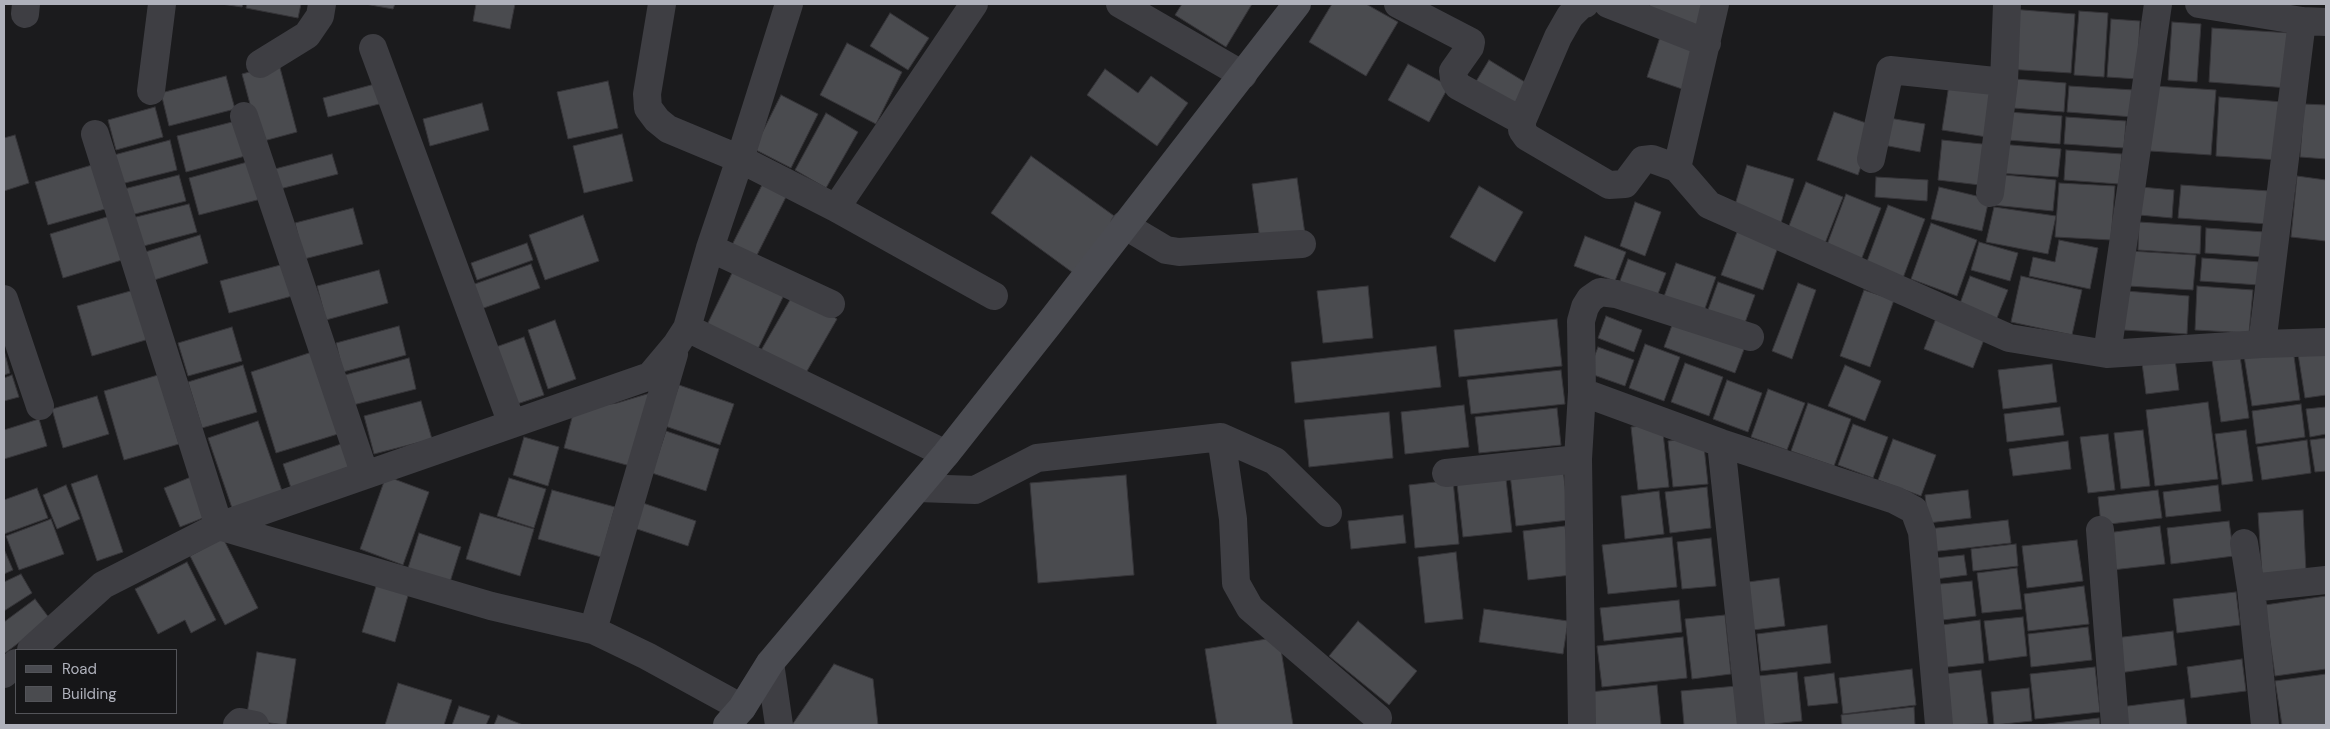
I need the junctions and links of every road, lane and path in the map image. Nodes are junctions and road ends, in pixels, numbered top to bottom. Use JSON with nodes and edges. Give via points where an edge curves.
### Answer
{"nodes":[{"id":1,"x":162,"y":4,"type":"edge"},
{"id":2,"x":322,"y":4,"type":"edge"},
{"id":3,"x":662,"y":4,"type":"edge"},
{"id":4,"x":789,"y":4,"type":"edge"},
{"id":5,"x":974,"y":4,"type":"edge"},
{"id":6,"x":1121,"y":4,"type":"edge"},
{"id":7,"x":1297,"y":4,"type":"edge"},
{"id":8,"x":1398,"y":4,"type":"edge"},
{"id":9,"x":1585,"y":4,"type":"edge"},
{"id":10,"x":1608,"y":4,"type":"edge"},
{"id":11,"x":1715,"y":4,"type":"edge"},
{"id":12,"x":2007,"y":4,"type":"edge"},
{"id":13,"x":2158,"y":4,"type":"edge"},
{"id":14,"x":2198,"y":4,"type":"edge"},
{"id":15,"x":2271,"y":10,"type":"edge"},
{"id":16,"x":2314,"y":22,"type":"edge"},
{"id":17,"x":1707,"y":43,"type":"junction"},
{"id":18,"x":373,"y":48,"type":"dead end"},
{"id":19,"x":260,"y":64,"type":"dead end"},
{"id":20,"x":1244,"y":75,"type":"junction"},
{"id":21,"x":2004,"y":82,"type":"junction"},
{"id":22,"x":151,"y":91,"type":"dead end"},
{"id":23,"x":244,"y":116,"type":"dead end"},
{"id":24,"x":1522,"y":121,"type":"junction"},
{"id":25,"x":95,"y":134,"type":"dead end"},
{"id":26,"x":740,"y":159,"type":"junction"},
{"id":27,"x":1871,"y":159,"type":"dead end"},
{"id":28,"x":1676,"y":168,"type":"junction"},
{"id":29,"x":1990,"y":193,"type":"dead end"},
{"id":30,"x":836,"y":208,"type":"junction"},
{"id":31,"x":1124,"y":225,"type":"junction"},
{"id":32,"x":1302,"y":244,"type":"dead end"},
{"id":33,"x":710,"y":248,"type":"junction"},
{"id":34,"x":994,"y":296,"type":"dead end"},
{"id":35,"x":4,"y":299,"type":"edge"},
{"id":36,"x":831,"y":304,"type":"dead end"},
{"id":37,"x":682,"y":336,"type":"junction"},
{"id":38,"x":1750,"y":337,"type":"dead end"},
{"id":39,"x":2326,"y":342,"type":"edge"},
{"id":40,"x":2262,"y":344,"type":"junction"},
{"id":41,"x":2107,"y":354,"type":"junction"},
{"id":42,"x":1582,"y":392,"type":"junction"},
{"id":43,"x":40,"y":406,"type":"dead end"},
{"id":44,"x":512,"y":424,"type":"junction"},
{"id":45,"x":1221,"y":437,"type":"junction"},
{"id":46,"x":1720,"y":443,"type":"junction"},
{"id":47,"x":946,"y":454,"type":"junction"},
{"id":48,"x":1578,"y":459,"type":"junction"},
{"id":49,"x":1446,"y":474,"type":"dead end"},
{"id":50,"x":365,"y":475,"type":"junction"},
{"id":51,"x":918,"y":488,"type":"junction"},
{"id":52,"x":1328,"y":512,"type":"dead end"},
{"id":53,"x":219,"y":526,"type":"junction"},
{"id":54,"x":2100,"y":530,"type":"dead end"},
{"id":55,"x":2244,"y":543,"type":"dead end"},
{"id":56,"x":2326,"y":580,"type":"edge"},
{"id":57,"x":2251,"y":588,"type":"junction"},
{"id":58,"x":593,"y":630,"type":"junction"},
{"id":59,"x":31,"y":649,"type":"edge"},
{"id":60,"x":770,"y":663,"type":"junction"},
{"id":61,"x":15,"y":664,"type":"edge"},
{"id":62,"x":4,"y":674,"type":"edge"},
{"id":63,"x":734,"y":717,"type":"edge"},
{"id":64,"x":1378,"y":718,"type":"dead end"},
{"id":65,"x":237,"y":725,"type":"edge"},
{"id":66,"x":255,"y":725,"type":"edge"},
{"id":67,"x":779,"y":725,"type":"edge"},
{"id":68,"x":1582,"y":725,"type":"edge"},
{"id":69,"x":1751,"y":725,"type":"edge"},
{"id":70,"x":1939,"y":725,"type":"edge"},
{"id":71,"x":2115,"y":725,"type":"edge"},
{"id":72,"x":2265,"y":725,"type":"edge"}],
"edges":[{"from":1,"to":22,"type":"street"},
{"from":2,"to":19,"type":"street","via":[[320,16],[307,35]]},
{"from":3,"to":26,"type":"street","via":[[646,94],[648,108],[668,129]]},
{"from":4,"to":26,"type":"street"},
{"from":5,"to":30,"type":"street"},
{"from":6,"to":20,"type":"street"},
{"from":7,"to":20,"type":"main road"},
{"from":8,"to":24,"type":"street","via":[[1471,42],[1453,71],[1458,86]]},
{"from":9,"to":24,"type":"street","via":[[1570,16],[1558,37]]},
{"from":10,"to":17,"type":"street"},
{"from":11,"to":17,"type":"street"},
{"from":12,"to":21,"type":"street"},
{"from":13,"to":41,"type":"street"},
{"from":14,"to":15,"type":"street"},
{"from":15,"to":16,"type":"street"},
{"from":16,"to":40,"type":"street"},
{"from":17,"to":28,"type":"street"},
{"from":18,"to":44,"type":"street"},
{"from":20,"to":31,"type":"main road"},
{"from":21,"to":27,"type":"street","via":[[1890,70]]},
{"from":21,"to":29,"type":"street"},
{"from":23,"to":50,"type":"street"},
{"from":24,"to":28,"type":"street","via":[[1522,130],[1527,137],[1609,185],[1625,184],[1643,160],[1652,159]]},
{"from":25,"to":53,"type":"street"},
{"from":26,"to":30,"type":"street"},
{"from":26,"to":33,"type":"street"},
{"from":28,"to":41,"type":"street","via":[[1709,205],[2010,338]]},
{"from":30,"to":34,"type":"street"},
{"from":31,"to":32,"type":"street","via":[[1166,250],[1179,252]]},
{"from":31,"to":47,"type":"main road"},
{"from":33,"to":36,"type":"street"},
{"from":33,"to":37,"type":"street"},
{"from":35,"to":43,"type":"street"},
{"from":37,"to":44,"type":"street","via":[[650,376]]},
{"from":37,"to":47,"type":"street"},
{"from":37,"to":58,"type":"street"},
{"from":38,"to":42,"type":"street","via":[[1616,294],[1600,292],[1590,299],[1581,321]]},
{"from":39,"to":40,"type":"street"},
{"from":40,"to":41,"type":"street"},
{"from":42,"to":46,"type":"street"},
{"from":42,"to":48,"type":"street"},
{"from":44,"to":50,"type":"street"},
{"from":45,"to":51,"type":"street","via":[[1037,458],[975,490]]},
{"from":45,"to":52,"type":"street","via":[[1275,461]]},
{"from":45,"to":64,"type":"street","via":[[1233,518],[1236,583],[1250,608]]},
{"from":46,"to":69,"type":"street"},
{"from":46,"to":70,"type":"street","via":[[1895,500],[1914,510],[1922,532]]},
{"from":47,"to":51,"type":"main road"},
{"from":48,"to":49,"type":"street"},
{"from":48,"to":68,"type":"street"},
{"from":50,"to":53,"type":"street"},
{"from":51,"to":60,"type":"main road"},
{"from":53,"to":58,"type":"street","via":[[491,606]]},
{"from":53,"to":59,"type":"street","via":[[103,585]]},
{"from":54,"to":71,"type":"street"},
{"from":55,"to":57,"type":"street"},
{"from":56,"to":57,"type":"street"},
{"from":57,"to":72,"type":"street"},
{"from":58,"to":63,"type":"street","via":[[647,656]]},
{"from":60,"to":63,"type":"main road"},
{"from":60,"to":67,"type":"street"},
{"from":61,"to":62,"type":"street"},
{"from":65,"to":66,"type":"street","via":[[240,722]]}]}
